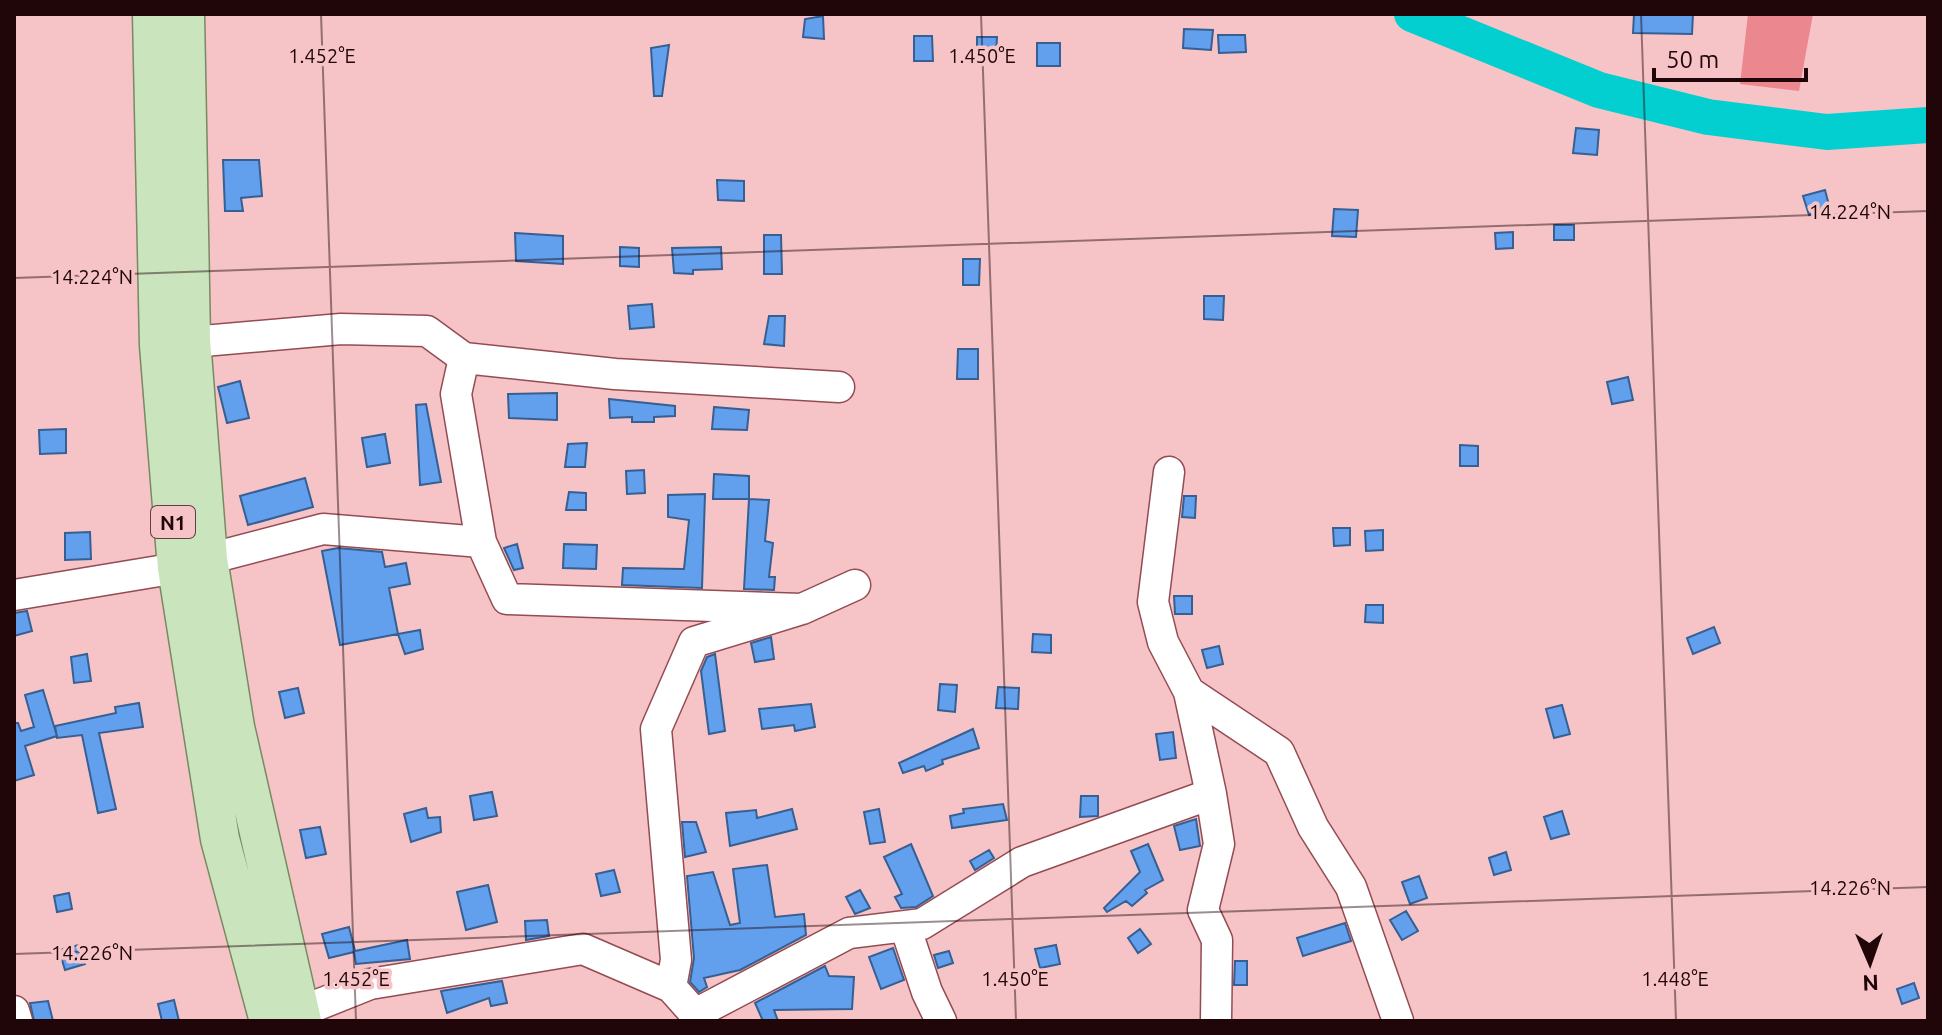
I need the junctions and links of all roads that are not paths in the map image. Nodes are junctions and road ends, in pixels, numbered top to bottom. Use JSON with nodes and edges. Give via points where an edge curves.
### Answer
{"nodes":[{"id":1,"x":152,"y":14,"type":"edge"},
{"id":2,"x":185,"y":14,"type":"edge"},
{"id":3,"x":175,"y":343,"type":"junction"},
{"id":4,"x":464,"y":358,"type":"junction"},
{"id":5,"x":839,"y":387,"type":"dead end"},
{"id":6,"x":1169,"y":472,"type":"dead end"},
{"id":7,"x":481,"y":542,"type":"junction"},
{"id":8,"x":193,"y":563,"type":"junction"},
{"id":9,"x":855,"y":585,"type":"dead end"},
{"id":10,"x":14,"y":595,"type":"edge"},
{"id":11,"x":802,"y":609,"type":"junction"},
{"id":12,"x":1189,"y":692,"type":"junction"},
{"id":13,"x":1211,"y":794,"type":"junction"},
{"id":14,"x":905,"y":926,"type":"junction"},
{"id":15,"x":671,"y":987,"type":"junction"},
{"id":16,"x":14,"y":1011,"type":"edge"},
{"id":17,"x":288,"y":1019,"type":"edge"},
{"id":18,"x":17,"y":1021,"type":"edge"},
{"id":19,"x":941,"y":1021,"type":"edge"},
{"id":20,"x":1216,"y":1021,"type":"edge"},
{"id":21,"x":1398,"y":1021,"type":"edge"}],
"edges":[{"from":1,"to":3,"type":"main road","number":"N1"},
{"from":2,"to":3,"type":"main road","number":"N1"},
{"from":3,"to":4,"type":"street","via":[[341,329],[427,331]]},
{"from":3,"to":8,"type":"main road","number":"N1"},
{"from":4,"to":5,"type":"street","via":[[615,374]]},
{"from":4,"to":7,"type":"street","via":[[456,394]]},
{"from":6,"to":12,"type":"street","via":[[1153,602],[1163,642]]},
{"from":7,"to":8,"type":"street","via":[[323,529]]},
{"from":7,"to":11,"type":"street","via":[[507,599]]},
{"from":8,"to":10,"type":"street"},
{"from":8,"to":17,"type":"main road","number":"N1","via":[[235,727]]},
{"from":9,"to":11,"type":"street"},
{"from":11,"to":15,"type":"street","via":[[694,642],[656,729],[676,960]]},
{"from":12,"to":13,"type":"street"},
{"from":12,"to":21,"type":"street","via":[[1279,752],[1313,827],[1351,887]]},
{"from":13,"to":14,"type":"street","via":[[1022,862],[922,924]]},
{"from":13,"to":20,"type":"street","via":[[1219,844],[1203,910],[1217,940]]},
{"from":14,"to":15,"type":"street","via":[[849,933],[695,1014]]},
{"from":14,"to":19,"type":"street"},
{"from":15,"to":17,"type":"street","via":[[583,949],[370,984]]},
{"from":16,"to":18,"type":"street"}]}
